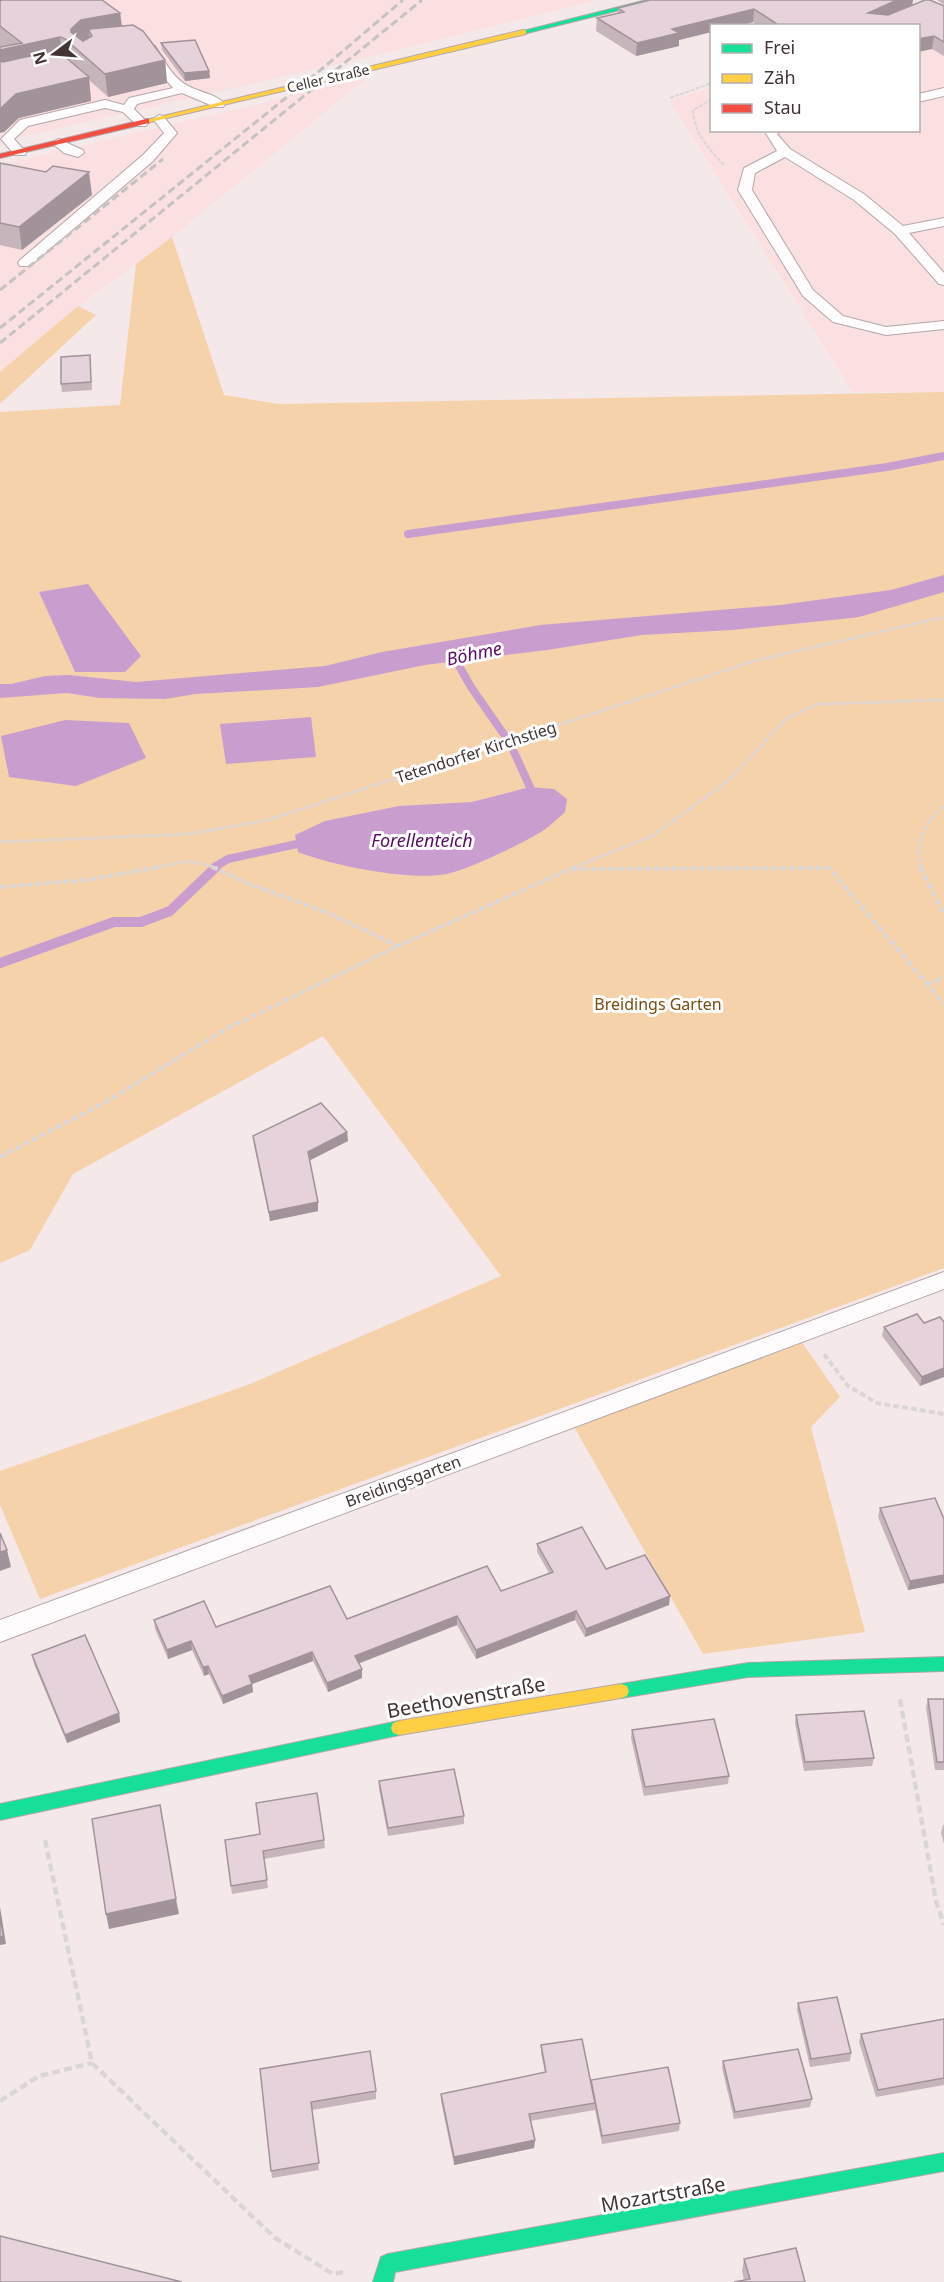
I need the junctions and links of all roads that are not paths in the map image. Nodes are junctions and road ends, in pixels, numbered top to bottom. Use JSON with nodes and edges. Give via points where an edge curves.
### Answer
{"nodes":[{"id":1,"x":656,"y":0,"type":"edge"},
{"id":2,"x":140,"y":40,"type":"edge"},
{"id":3,"x":183,"y":89,"type":"junction"},
{"id":4,"x":944,"y":92,"type":"edge"},
{"id":5,"x":920,"y":98,"type":"edge"},
{"id":6,"x":130,"y":101,"type":"junction"},
{"id":7,"x":219,"y":104,"type":"junction"},
{"id":8,"x":159,"y":119,"type":"junction"},
{"id":9,"x":142,"y":123,"type":"junction"},
{"id":10,"x":769,"y":132,"type":"edge"},
{"id":11,"x":58,"y":142,"type":"junction"},
{"id":12,"x":20,"y":152,"type":"junction"},
{"id":13,"x":785,"y":152,"type":"junction"},
{"id":14,"x":78,"y":153,"type":"dead end"},
{"id":15,"x":0,"y":156,"type":"edge"},
{"id":16,"x":944,"y":222,"type":"edge"},
{"id":17,"x":900,"y":231,"type":"junction"},
{"id":18,"x":25,"y":263,"type":"dead end"},
{"id":19,"x":944,"y":281,"type":"edge"},
{"id":20,"x":944,"y":325,"type":"edge"},
{"id":21,"x":944,"y":1280,"type":"edge"},
{"id":22,"x":0,"y":1631,"type":"edge"},
{"id":23,"x":944,"y":1665,"type":"edge"},
{"id":24,"x":0,"y":1812,"type":"edge"},
{"id":25,"x":944,"y":2162,"type":"edge"},
{"id":26,"x":384,"y":2282,"type":"edge"}],
"edges":[{"from":1,"to":7,"type":"main road","name":"Celler Straße"},
{"from":2,"to":3,"type":"lane"},
{"from":3,"to":6,"type":"lane"},
{"from":3,"to":7,"type":"lane","via":[[208,96]]},
{"from":4,"to":5,"type":"lane"},
{"from":6,"to":9,"type":"lane"},
{"from":6,"to":12,"type":"lane","via":[[101,101],[24,123],[8,139]]},
{"from":7,"to":8,"type":"main road","name":"Celler Straße"},
{"from":8,"to":9,"type":"main road","name":"Celler Straße"},
{"from":8,"to":18,"type":"lane","via":[[171,133],[148,158]]},
{"from":9,"to":11,"type":"main road","name":"Celler Straße"},
{"from":10,"to":13,"type":"lane"},
{"from":11,"to":12,"type":"main road","name":"Celler Straße"},
{"from":11,"to":14,"type":"lane"},
{"from":12,"to":15,"type":"main road","name":"Celler Straße"},
{"from":13,"to":17,"type":"lane","via":[[859,197]]},
{"from":13,"to":20,"type":"lane","via":[[749,171],[746,190],[808,293],[838,320],[886,331]]},
{"from":16,"to":17,"type":"lane"},
{"from":17,"to":19,"type":"lane"},
{"from":21,"to":22,"type":"lane","name":"Breidingsgarten"},
{"from":23,"to":24,"type":"main road","name":"Beethovenstraße","via":[[748,1670],[450,1718]]},
{"from":25,"to":26,"type":"main road","name":"Mozartstraße","via":[[388,2264]]}]}
